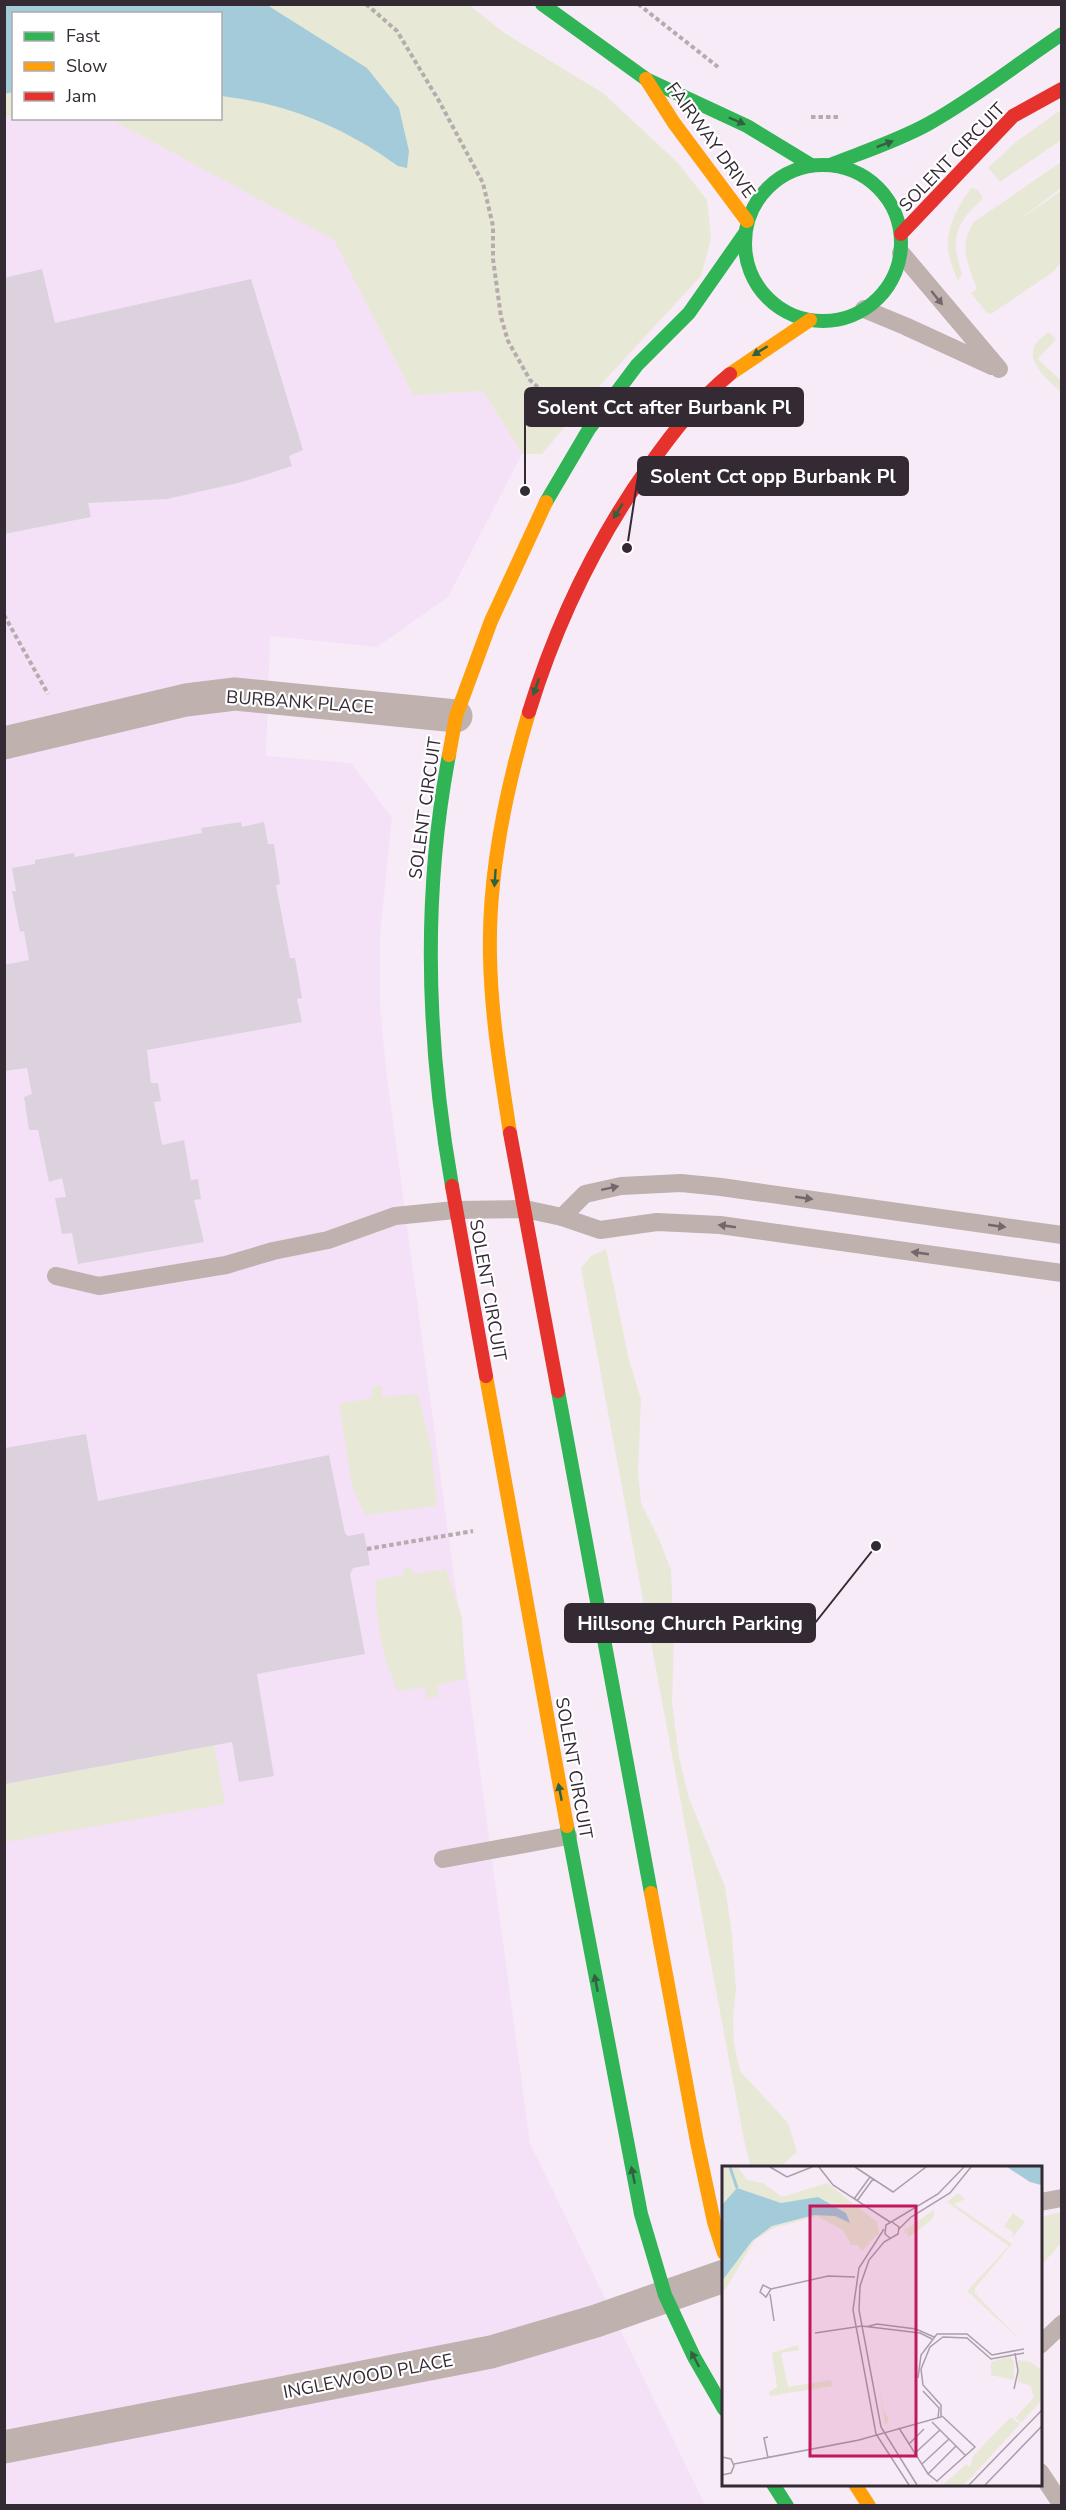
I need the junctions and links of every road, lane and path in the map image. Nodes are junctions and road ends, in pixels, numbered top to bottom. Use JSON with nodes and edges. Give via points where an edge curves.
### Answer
{"nodes":[{"id":1,"x":366,"y":4,"type":"edge"},
{"id":2,"x":542,"y":4,"type":"edge"},
{"id":3,"x":638,"y":4,"type":"edge"},
{"id":4,"x":1062,"y":34,"type":"edge"},
{"id":5,"x":726,"y":73,"type":"dead end"},
{"id":6,"x":646,"y":79,"type":"junction"},
{"id":7,"x":1062,"y":89,"type":"edge"},
{"id":8,"x":806,"y":116,"type":"dead end"},
{"id":9,"x":848,"y":117,"type":"dead end"},
{"id":10,"x":811,"y":165,"type":"junction"},
{"id":11,"x":830,"y":165,"type":"junction"},
{"id":12,"x":746,"y":227,"type":"junction"},
{"id":13,"x":901,"y":234,"type":"junction"},
{"id":14,"x":901,"y":253,"type":"junction"},
{"id":15,"x":864,"y":309,"type":"junction"},
{"id":16,"x":810,"y":320,"type":"junction"},
{"id":17,"x":589,"y":429,"type":"junction"},
{"id":18,"x":4,"y":615,"type":"edge"},
{"id":19,"x":10,"y":626,"type":"junction"},
{"id":20,"x":4,"y":629,"type":"edge"},
{"id":21,"x":456,"y":716,"type":"junction"},
{"id":22,"x":68,"y":728,"type":"junction"},
{"id":23,"x":4,"y":743,"type":"edge"},
{"id":24,"x":525,"y":1209,"type":"junction"},
{"id":25,"x":455,"y":1210,"type":"junction"},
{"id":26,"x":562,"y":1216,"type":"junction"},
{"id":27,"x":1062,"y":1235,"type":"edge"},
{"id":28,"x":1062,"y":1273,"type":"edge"},
{"id":29,"x":56,"y":1276,"type":"dead end"},
{"id":30,"x":512,"y":1526,"type":"junction"},
{"id":31,"x":367,"y":1549,"type":"dead end"},
{"id":32,"x":568,"y":1836,"type":"junction"},
{"id":33,"x":443,"y":1859,"type":"dead end"},
{"id":34,"x":1062,"y":2198,"type":"edge"},
{"id":35,"x":1042,"y":2202,"type":"edge"},
{"id":36,"x":722,"y":2247,"type":"edge"},
{"id":37,"x":722,"y":2277,"type":"edge"},
{"id":38,"x":665,"y":2295,"type":"junction"},
{"id":39,"x":1062,"y":2324,"type":"edge"},
{"id":40,"x":1042,"y":2344,"type":"edge"},
{"id":41,"x":722,"y":2406,"type":"edge"},
{"id":42,"x":4,"y":2447,"type":"edge"},
{"id":43,"x":1042,"y":2473,"type":"edge"},
{"id":44,"x":774,"y":2486,"type":"edge"},
{"id":45,"x":856,"y":2486,"type":"edge"},
{"id":46,"x":1058,"y":2493,"type":"edge"},
{"id":47,"x":787,"y":2505,"type":"edge"},
{"id":48,"x":869,"y":2505,"type":"edge"}],
"edges":[{"from":1,"to":17,"type":"path","via":[[397,31],[483,183],[493,226],[501,317],[508,341],[530,380]]},
{"from":2,"to":6,"type":"street","name":"FAIRWAY DRIVE"},
{"from":3,"to":5,"type":"path"},
{"from":11,"to":4,"type":"street","name":"SOLENT CIRCUIT","one_way":true,"via":[[895,141],[930,123]]},
{"from":6,"to":10,"type":"street","name":"FAIRWAY DRIVE","one_way":true,"via":[[747,126]]},
{"from":6,"to":12,"type":"street","name":"FAIRWAY DRIVE"},
{"from":7,"to":13,"type":"street","name":"SOLENT CIRCUIT","via":[[1013,116]]},
{"from":8,"to":9,"type":"path"},
{"from":10,"to":11,"type":"street"},
{"from":10,"to":12,"type":"street","via":[[793,170],[762,193]]},
{"from":11,"to":13,"type":"street","via":[[857,172],[879,188],[894,209]]},
{"from":12,"to":16,"type":"street","via":[[745,257],[753,279],[767,298],[787,313]]},
{"from":12,"to":17,"type":"street","name":"SOLENT CIRCUIT","via":[[689,313],[637,365]]},
{"from":13,"to":14,"type":"street"},
{"from":14,"to":15,"type":"street","via":[[892,281]]},
{"from":14,"to":15,"type":"lane","one_way":true,"via":[[999,369]]},
{"from":15,"to":16,"type":"street","via":[[834,321]]},
{"from":16,"to":24,"type":"street","one_way":true,"via":[[745,360],[698,404],[642,473],[595,548],[556,631],[526,716],[496,869],[490,955],[496,1044]]},
{"from":17,"to":21,"type":"street","name":"SOLENT CIRCUIT","via":[[537,518],[491,621]]},
{"from":18,"to":19,"type":"path"},
{"from":19,"to":20,"type":"path"},
{"from":19,"to":22,"type":"path"},
{"from":21,"to":22,"type":"street","name":"BURBANK PLACE","via":[[235,694],[186,700]]},
{"from":21,"to":25,"type":"street","name":"SOLENT CIRCUIT","via":[[433,866],[430,957],[433,1041]]},
{"from":22,"to":23,"type":"street","name":"BURBANK PLACE"},
{"from":24,"to":25,"type":"lane"},
{"from":24,"to":26,"type":"lane"},
{"from":24,"to":36,"type":"street","via":[[697,2142]]},
{"from":25,"to":29,"type":"lane","via":[[394,1216],[328,1240],[226,1265],[99,1286]]},
{"from":25,"to":30,"type":"street","name":"SOLENT CIRCUIT"},
{"from":26,"to":27,"type":"lane","one_way":true,"via":[[585,1194],[621,1186],[681,1183]]},
{"from":28,"to":26,"type":"lane","one_way":true,"via":[[720,1225],[657,1222],[600,1230]]},
{"from":30,"to":31,"type":"path"},
{"from":32,"to":30,"type":"street","name":"SOLENT CIRCUIT","one_way":true},
{"from":32,"to":33,"type":"lane"},
{"from":38,"to":32,"type":"street","name":"SOLENT CIRCUIT","one_way":true,"via":[[627,2150]]},
{"from":34,"to":35,"type":"lane"},
{"from":37,"to":38,"type":"street","name":"INGLEWOOD PLACE"},
{"from":41,"to":38,"type":"street","name":"SOLENT CIRCUIT","one_way":true},
{"from":38,"to":42,"type":"street","name":"INGLEWOOD PLACE","via":[[596,2321],[491,2352]]},
{"from":39,"to":40,"type":"lane"},
{"from":43,"to":46,"type":"lane"},
{"from":44,"to":47,"type":"street"},
{"from":45,"to":48,"type":"street"}]}
